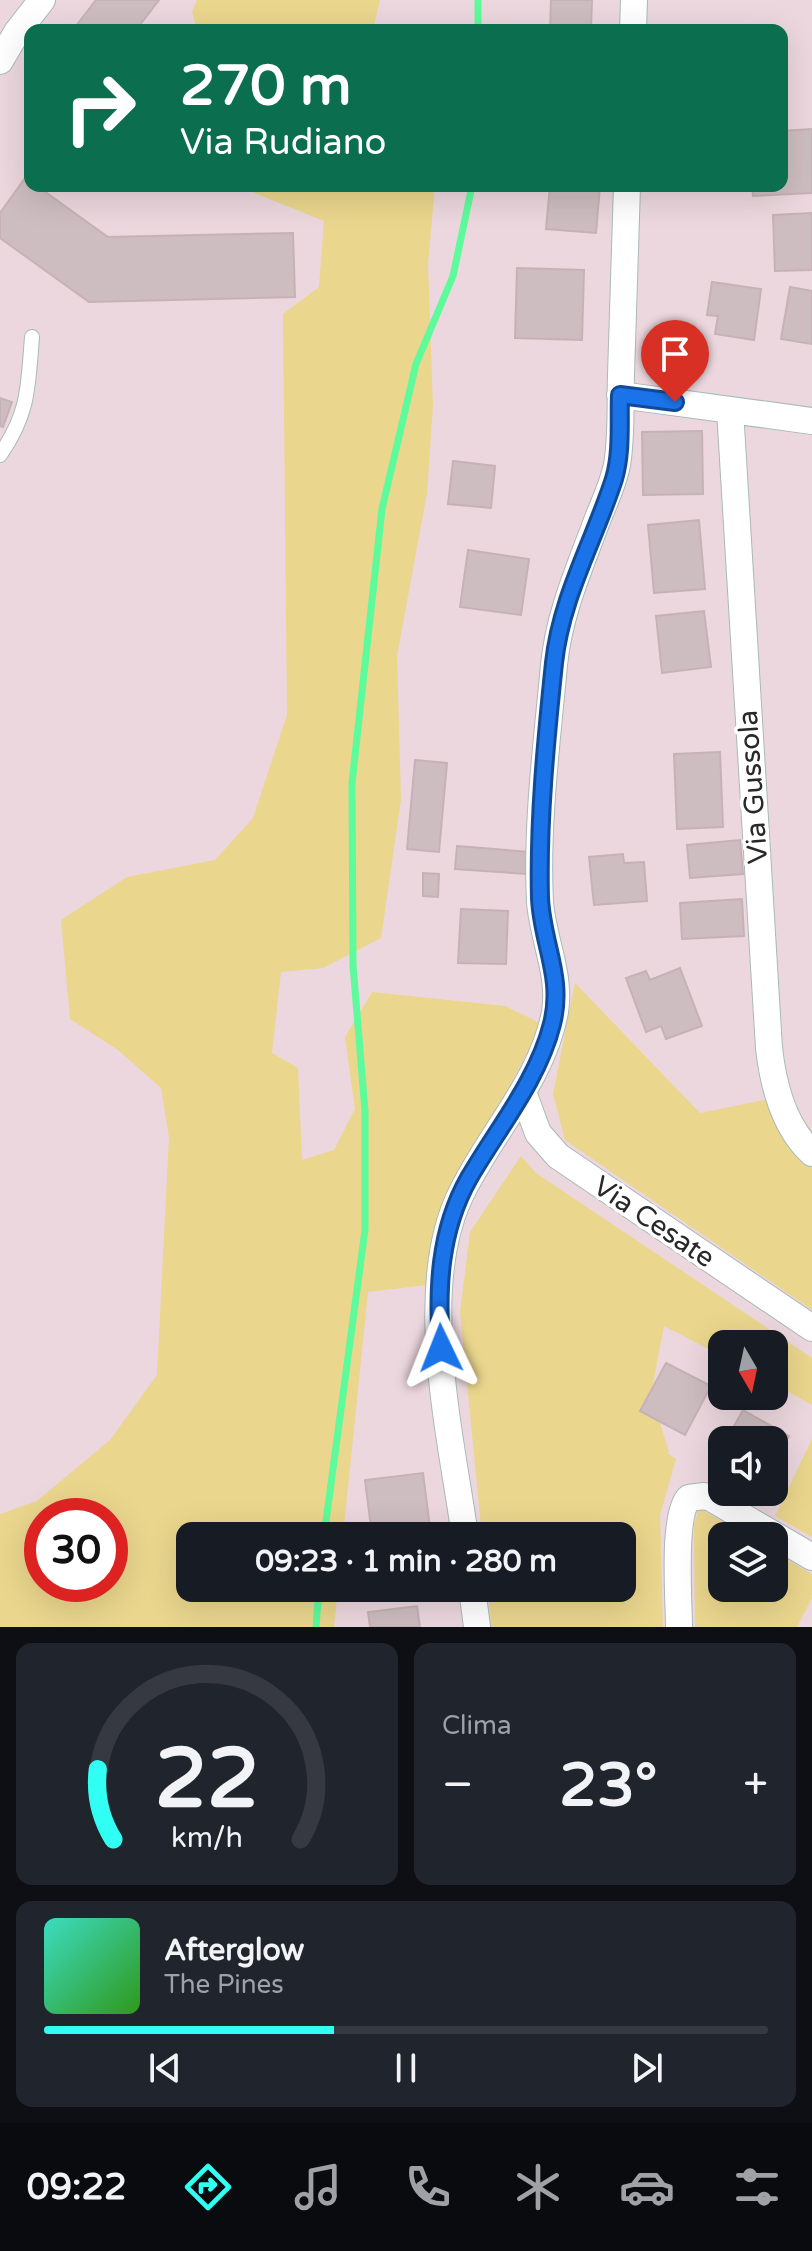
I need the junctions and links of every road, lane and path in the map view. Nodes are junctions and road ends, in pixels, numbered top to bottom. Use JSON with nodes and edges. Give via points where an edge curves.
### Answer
{"nodes":[{"id":1,"x":42,"y":0,"type":"edge"},
{"id":2,"x":634,"y":0,"type":"edge"},
{"id":3,"x":633,"y":24,"type":"edge"},
{"id":4,"x":0,"y":61,"type":"edge"},
{"id":5,"x":627,"y":192,"type":"edge"},
{"id":6,"x":32,"y":337,"type":"dead end"},
{"id":7,"x":620,"y":395,"type":"junction"},
{"id":8,"x":730,"y":410,"type":"junction"},
{"id":9,"x":812,"y":421,"type":"edge"},
{"id":10,"x":0,"y":455,"type":"edge"},
{"id":11,"x":523,"y":1092,"type":"junction"},
{"id":12,"x":812,"y":1153,"type":"edge"},
{"id":13,"x":812,"y":1328,"type":"edge"},
{"id":14,"x":463,"y":1522,"type":"edge"},
{"id":15,"x":812,"y":1557,"type":"edge"},
{"id":16,"x":474,"y":1602,"type":"edge"},
{"id":17,"x":477,"y":1627,"type":"edge"},
{"id":18,"x":679,"y":1627,"type":"edge"}],
"edges":[{"from":1,"to":4,"type":"street"},
{"from":2,"to":3,"type":"street"},
{"from":5,"to":7,"type":"street"},
{"from":6,"to":10,"type":"lane","via":[[26,405]]},
{"from":7,"to":8,"type":"street"},
{"from":7,"to":11,"type":"street","via":[[614,478],[562,617],[555,661],[540,881],[556,1000],[547,1041]]},
{"from":8,"to":9,"type":"street"},
{"from":8,"to":12,"type":"street","name":"Via Gussola","via":[[770,1061],[787,1116]]},
{"from":11,"to":13,"type":"street","name":"Via Cesate","via":[[538,1133],[558,1156]]},
{"from":11,"to":14,"type":"street","via":[[465,1186],[449,1223],[441,1262],[442,1370]]},
{"from":15,"to":18,"type":"street","via":[[711,1498],[693,1496],[683,1505],[680,1522]]},
{"from":16,"to":17,"type":"street"}]}
